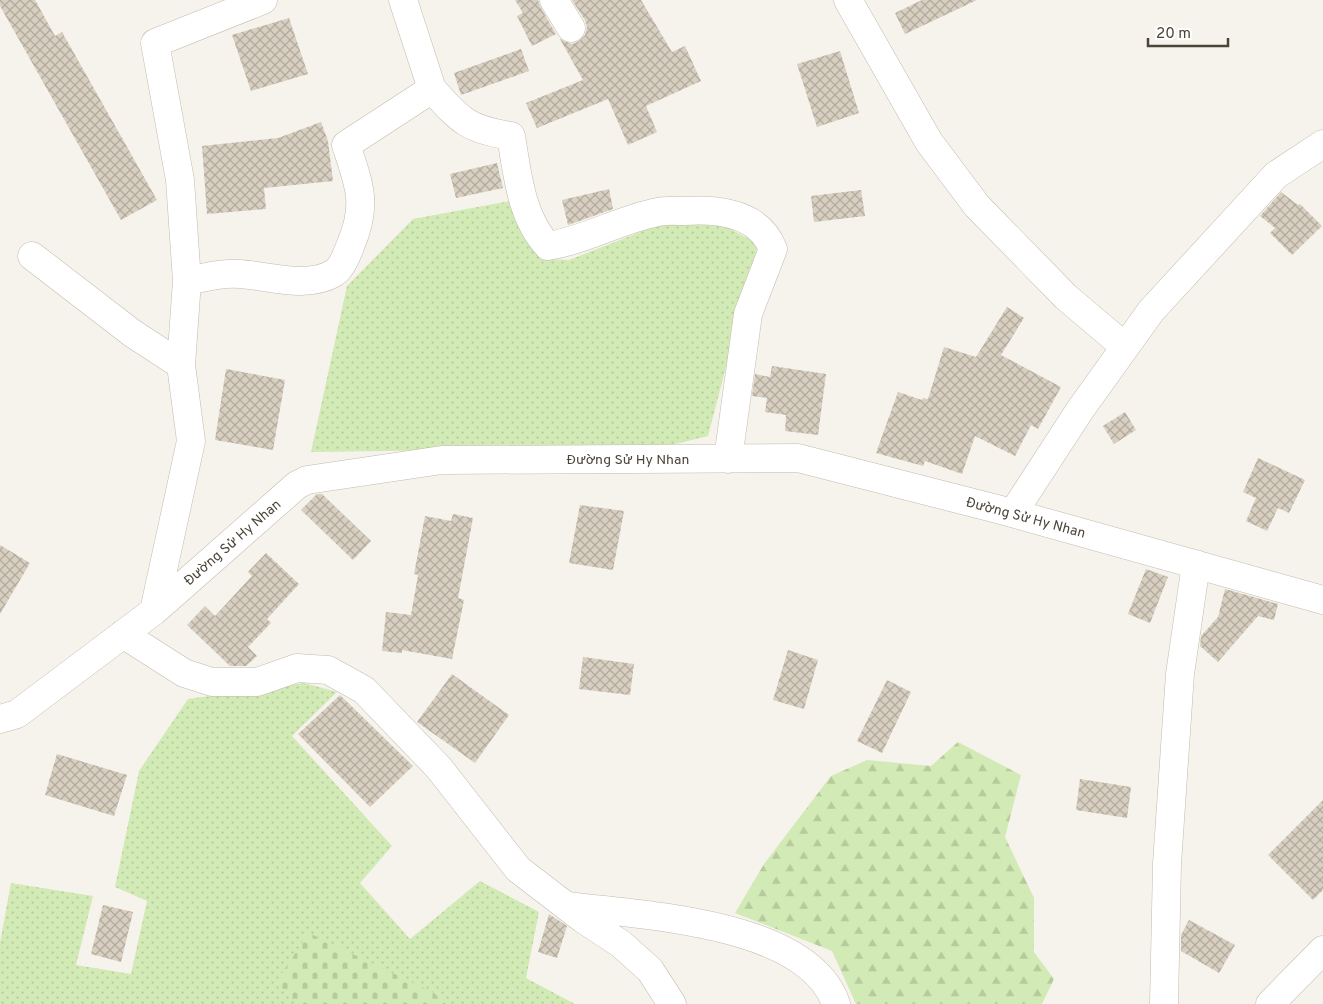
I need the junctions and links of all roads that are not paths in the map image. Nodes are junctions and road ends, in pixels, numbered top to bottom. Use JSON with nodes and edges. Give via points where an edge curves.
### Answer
{"nodes":[{"id":1,"x":263,"y":0,"type":"edge"},
{"id":2,"x":402,"y":0,"type":"edge"},
{"id":3,"x":554,"y":0,"type":"edge"},
{"id":4,"x":848,"y":0,"type":"edge"},
{"id":5,"x":571,"y":28,"type":"dead end"},
{"id":6,"x":432,"y":89,"type":"junction"},
{"id":7,"x":1323,"y":144,"type":"edge"},
{"id":8,"x":32,"y":256,"type":"dead end"},
{"id":9,"x":187,"y":281,"type":"junction"},
{"id":10,"x":1126,"y":347,"type":"junction"},
{"id":11,"x":181,"y":365,"type":"junction"},
{"id":12,"x":728,"y":459,"type":"junction"},
{"id":13,"x":1014,"y":513,"type":"junction"},
{"id":14,"x":1196,"y":564,"type":"junction"},
{"id":15,"x":1323,"y":600,"type":"edge"},
{"id":16,"x":154,"y":611,"type":"junction"},
{"id":17,"x":123,"y":634,"type":"junction"},
{"id":18,"x":0,"y":719,"type":"edge"},
{"id":19,"x":566,"y":906,"type":"junction"},
{"id":20,"x":1323,"y":950,"type":"edge"},
{"id":21,"x":672,"y":1004,"type":"edge"},
{"id":22,"x":836,"y":1004,"type":"edge"},
{"id":23,"x":1164,"y":1004,"type":"edge"},
{"id":24,"x":1270,"y":1004,"type":"edge"}],
"edges":[{"from":1,"to":9,"type":"street","via":[[156,43],[180,180]]},
{"from":2,"to":6,"type":"street"},
{"from":3,"to":5,"type":"street"},
{"from":4,"to":10,"type":"street","via":[[929,142],[977,206],[1066,297]]},
{"from":6,"to":9,"type":"street","via":[[346,144],[362,204],[359,225],[336,272],[321,279],[304,281],[238,274],[211,275]]},
{"from":6,"to":12,"type":"street","via":[[458,119],[484,132],[512,136],[518,182],[537,235],[548,246],[659,212],[712,209],[753,222],[769,237],[773,249],[748,314]]},
{"from":7,"to":10,"type":"street","via":[[1276,175],[1151,311]]},
{"from":8,"to":11,"type":"street","via":[[132,333]]},
{"from":9,"to":11,"type":"street"},
{"from":10,"to":13,"type":"street","via":[[1080,410]]},
{"from":11,"to":16,"type":"street","via":[[191,441]]},
{"from":12,"to":13,"type":"street","name":"Đường Sử Hy Nhan","via":[[798,458]]},
{"from":12,"to":16,"type":"street","name":"Đường Sử Hy Nhan","via":[[442,460],[307,480],[297,485]]},
{"from":13,"to":14,"type":"street","name":"Đường Sử Hy Nhan"},
{"from":14,"to":15,"type":"street","name":"Đường Sử Hy Nhan"},
{"from":14,"to":23,"type":"street","via":[[1178,702],[1167,864]]},
{"from":16,"to":17,"type":"street","name":"Đường Sử Hy Nhan"},
{"from":17,"to":18,"type":"street","name":"Đường Sử Hy Nhan","via":[[17,714]]},
{"from":17,"to":19,"type":"street","via":[[184,674],[212,682],[257,682],[305,668],[328,670],[364,690],[439,768],[518,869]]},
{"from":19,"to":21,"type":"street","via":[[621,944],[650,970]]},
{"from":19,"to":22,"type":"street","via":[[699,923],[759,940],[792,954],[815,970],[831,989]]},
{"from":20,"to":24,"type":"street"}]}
